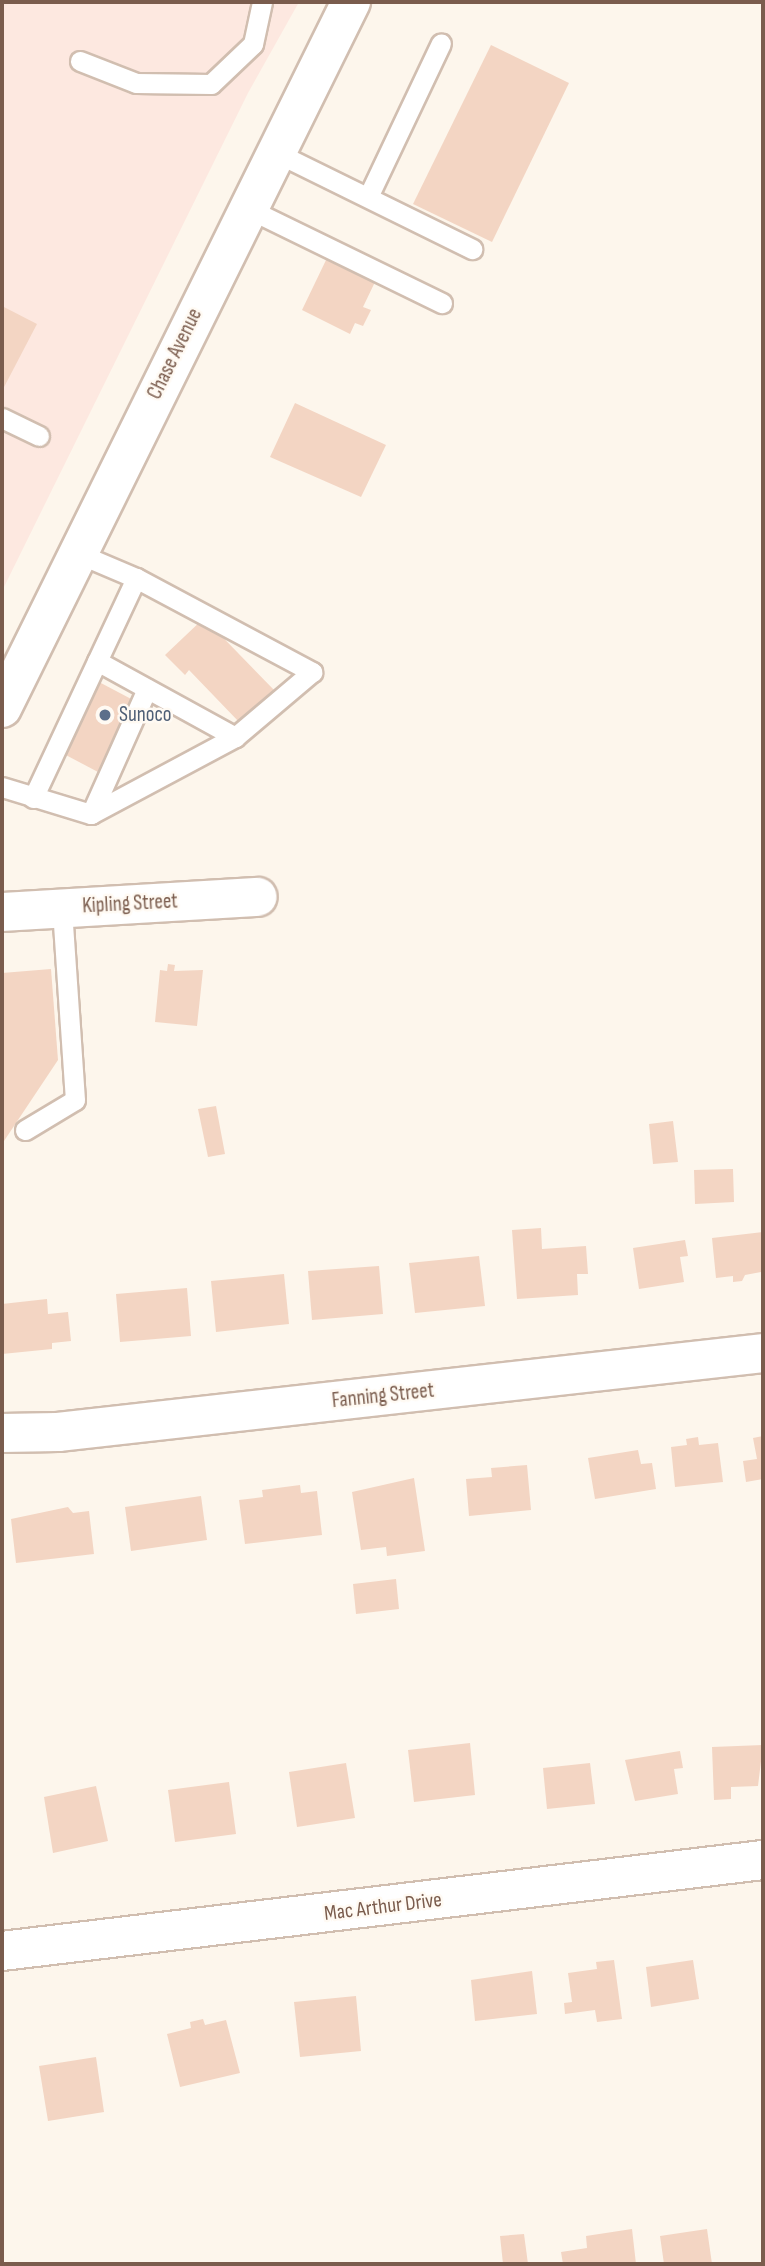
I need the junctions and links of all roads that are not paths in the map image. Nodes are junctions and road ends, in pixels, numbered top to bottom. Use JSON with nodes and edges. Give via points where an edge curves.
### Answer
{"nodes":[{"id":1,"x":262,"y":2,"type":"edge"},
{"id":2,"x":351,"y":2,"type":"edge"},
{"id":3,"x":442,"y":43,"type":"dead end"},
{"id":4,"x":80,"y":61,"type":"dead end"},
{"id":5,"x":275,"y":152,"type":"junction"},
{"id":6,"x":369,"y":197,"type":"junction"},
{"id":7,"x":247,"y":208,"type":"junction"},
{"id":8,"x":472,"y":249,"type":"dead end"},
{"id":9,"x":442,"y":303,"type":"dead end"},
{"id":10,"x":2,"y":418,"type":"edge"},
{"id":11,"x":39,"y":436,"type":"dead end"},
{"id":12,"x":77,"y":553,"type":"junction"},
{"id":13,"x":136,"y":578,"type":"junction"},
{"id":14,"x":97,"y":662,"type":"junction"},
{"id":15,"x":147,"y":689,"type":"junction"},
{"id":16,"x":2,"y":708,"type":"edge"},
{"id":17,"x":235,"y":737,"type":"junction"},
{"id":18,"x":2,"y":787,"type":"edge"},
{"id":19,"x":33,"y":798,"type":"junction"},
{"id":20,"x":91,"y":814,"type":"junction"},
{"id":21,"x":258,"y":897,"type":"dead end"},
{"id":22,"x":62,"y":908,"type":"junction"},
{"id":23,"x":2,"y":912,"type":"edge"},
{"id":24,"x":25,"y":1130,"type":"dead end"},
{"id":25,"x":763,"y":1353,"type":"edge"},
{"id":26,"x":2,"y":1433,"type":"edge"},
{"id":27,"x":763,"y":1860,"type":"edge"},
{"id":28,"x":2,"y":1951,"type":"edge"}],
"edges":[{"from":1,"to":4,"type":"lane","via":[[253,44],[211,84],[135,83]]},
{"from":2,"to":5,"type":"street","name":"Chase Avenue"},
{"from":3,"to":6,"type":"lane"},
{"from":5,"to":6,"type":"lane"},
{"from":5,"to":7,"type":"street","name":"Chase Avenue"},
{"from":6,"to":8,"type":"lane"},
{"from":7,"to":9,"type":"lane"},
{"from":7,"to":12,"type":"street","name":"Chase Avenue"},
{"from":10,"to":11,"type":"lane"},
{"from":12,"to":13,"type":"lane"},
{"from":12,"to":16,"type":"street","name":"Chase Avenue"},
{"from":13,"to":14,"type":"lane"},
{"from":13,"to":17,"type":"lane","via":[[312,672]]},
{"from":14,"to":15,"type":"lane"},
{"from":14,"to":19,"type":"lane","via":[[71,726]]},
{"from":15,"to":17,"type":"lane"},
{"from":15,"to":20,"type":"lane","via":[[115,750]]},
{"from":17,"to":20,"type":"lane"},
{"from":18,"to":19,"type":"lane"},
{"from":19,"to":20,"type":"lane"},
{"from":21,"to":22,"type":"street","name":"Kipling Street"},
{"from":22,"to":23,"type":"street","name":"Kipling Street"},
{"from":22,"to":24,"type":"lane","via":[[75,1100]]},
{"from":25,"to":26,"type":"street","name":"Fanning Street","via":[[58,1432]]},
{"from":27,"to":28,"type":"street","name":"Mac Arthur Drive"}]}
